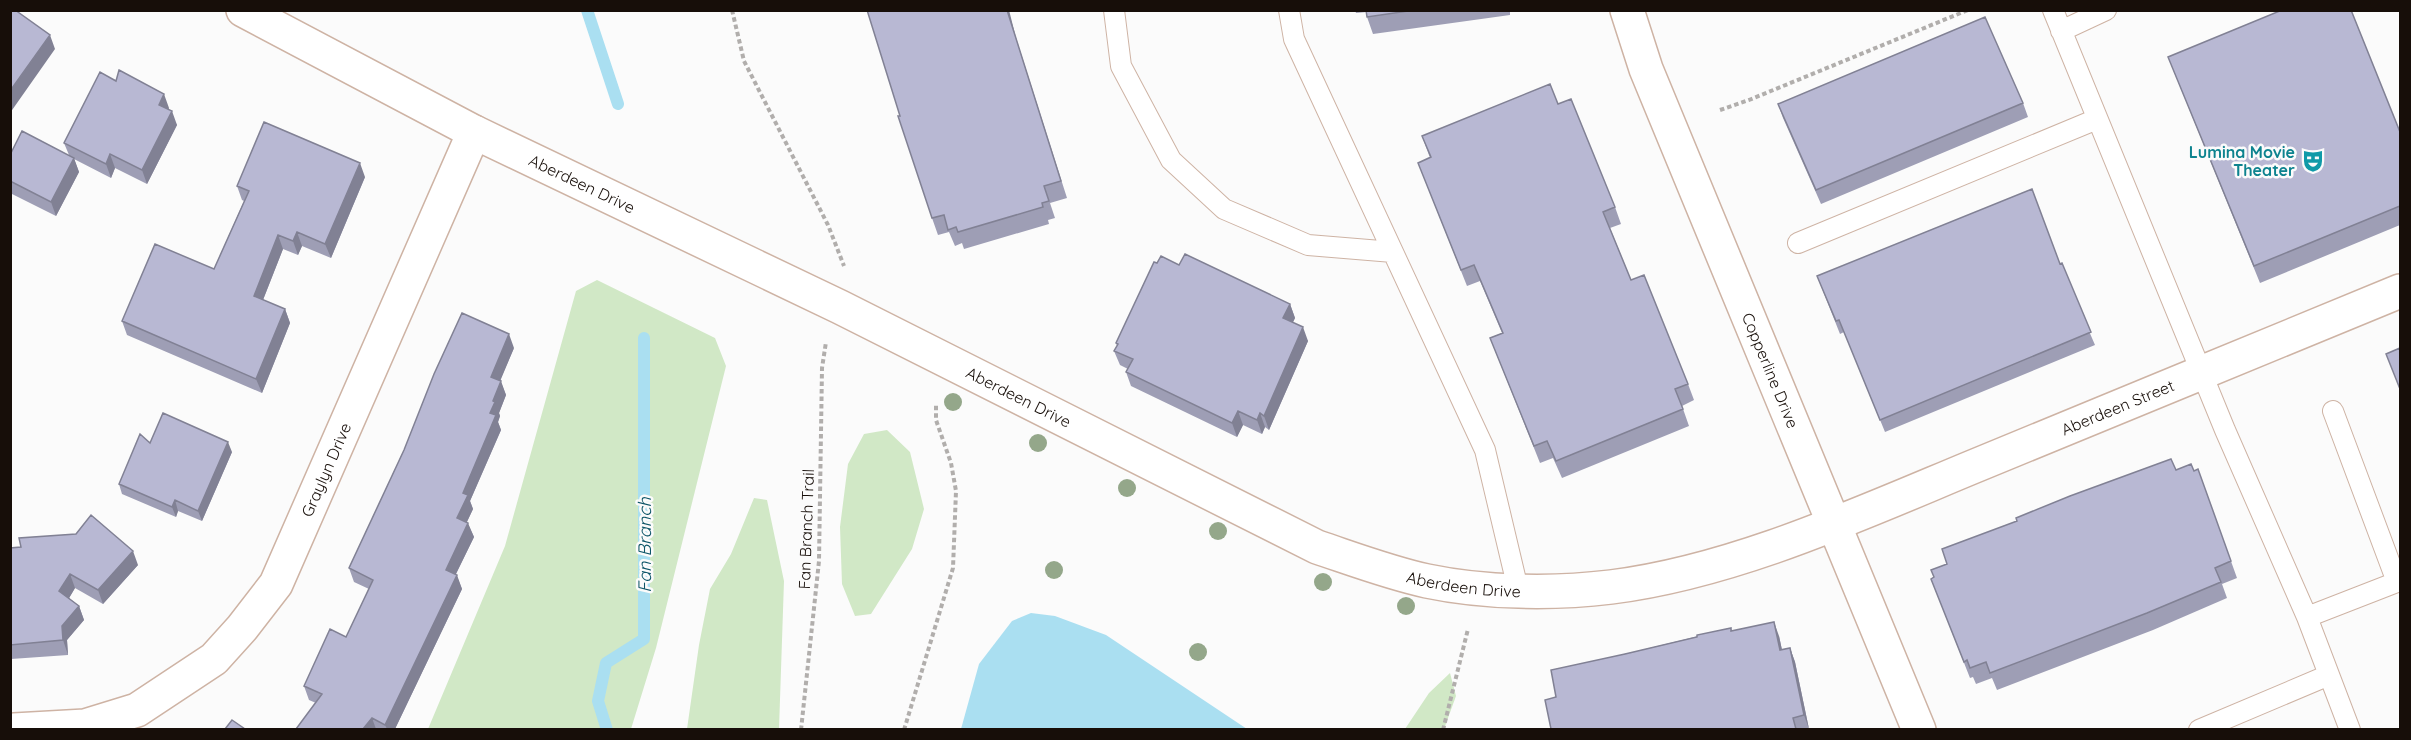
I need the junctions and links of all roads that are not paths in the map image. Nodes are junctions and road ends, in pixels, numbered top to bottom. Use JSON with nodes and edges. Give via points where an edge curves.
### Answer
{"nodes":[{"id":1,"x":243,"y":10,"type":"edge"},
{"id":2,"x":1114,"y":10,"type":"edge"},
{"id":3,"x":1289,"y":10,"type":"edge"},
{"id":4,"x":1627,"y":10,"type":"edge"},
{"id":5,"x":2053,"y":10,"type":"edge"},
{"id":6,"x":2106,"y":10,"type":"edge"},
{"id":7,"x":2061,"y":31,"type":"junction"},
{"id":8,"x":2097,"y":119,"type":"junction"},
{"id":9,"x":474,"y":132,"type":"junction"},
{"id":10,"x":1798,"y":243,"type":"dead end"},
{"id":11,"x":1393,"y":252,"type":"junction"},
{"id":12,"x":2400,"y":291,"type":"edge"},
{"id":13,"x":2201,"y":373,"type":"junction"},
{"id":14,"x":2332,"y":411,"type":"dead end"},
{"id":15,"x":1835,"y":524,"type":"junction"},
{"id":16,"x":1518,"y":589,"type":"junction"},
{"id":17,"x":2307,"y":617,"type":"junction"},
{"id":18,"x":2329,"y":675,"type":"junction"},
{"id":19,"x":86,"y":728,"type":"edge"},
{"id":20,"x":12,"y":729,"type":"edge"},
{"id":21,"x":1919,"y":729,"type":"edge"},
{"id":22,"x":2199,"y":729,"type":"edge"},
{"id":23,"x":2350,"y":729,"type":"edge"}],
"edges":[{"from":1,"to":9,"type":"street","name":"Aberdeen Drive"},
{"from":2,"to":11,"type":"lane","via":[[1121,66],[1171,160],[1224,209],[1308,245]]},
{"from":3,"to":11,"type":"lane","via":[[1294,39]]},
{"from":4,"to":15,"type":"street","name":"Copperline Drive","via":[[1646,69]]},
{"from":5,"to":7,"type":"lane"},
{"from":6,"to":7,"type":"lane"},
{"from":7,"to":8,"type":"lane"},
{"from":8,"to":10,"type":"lane"},
{"from":8,"to":13,"type":"lane"},
{"from":9,"to":16,"type":"street","name":"Aberdeen Drive","via":[[840,307],[1317,547],[1428,581]]},
{"from":9,"to":19,"type":"street","name":"Graylyn Drive","via":[[276,584],[213,659],[137,710]]},
{"from":11,"to":16,"type":"lane","via":[[1485,450]]},
{"from":12,"to":13,"type":"street","name":"Aberdeen Street"},
{"from":13,"to":15,"type":"street","name":"Aberdeen Street"},
{"from":13,"to":17,"type":"lane"},
{"from":14,"to":17,"type":"lane","via":[[2397,582]]},
{"from":15,"to":16,"type":"street","name":"Aberdeen Drive","via":[[1660,579],[1610,587]]},
{"from":15,"to":21,"type":"street","name":"Copperline Drive"},
{"from":17,"to":18,"type":"lane"},
{"from":18,"to":22,"type":"lane"},
{"from":18,"to":23,"type":"lane"},
{"from":19,"to":20,"type":"street","name":"Graylyn Drive"}]}
